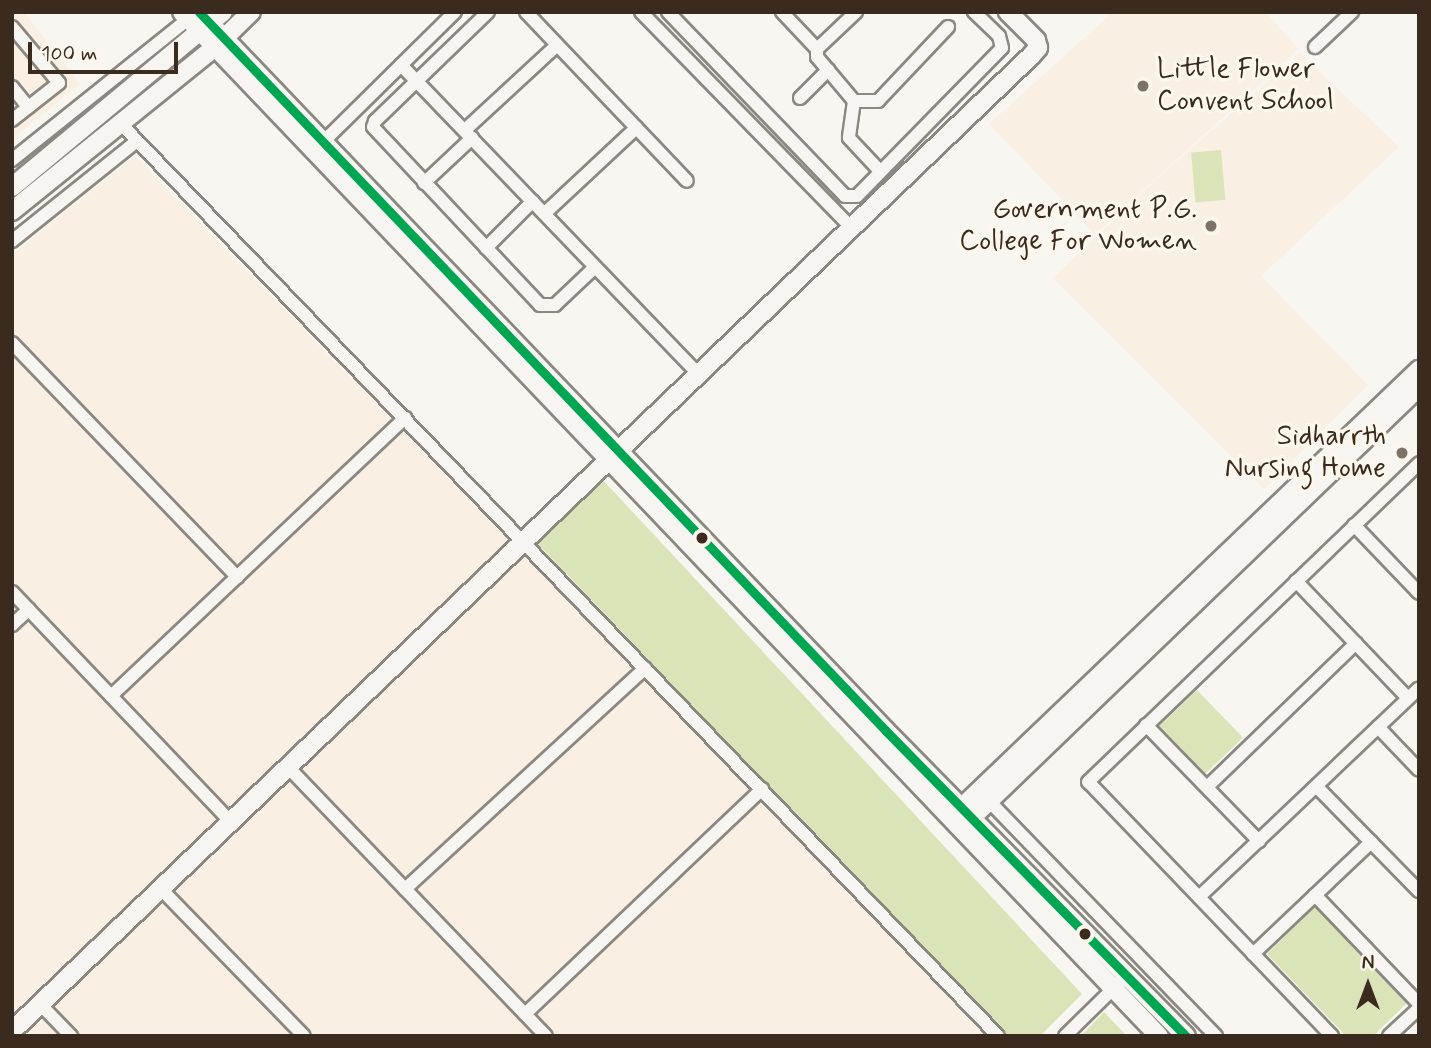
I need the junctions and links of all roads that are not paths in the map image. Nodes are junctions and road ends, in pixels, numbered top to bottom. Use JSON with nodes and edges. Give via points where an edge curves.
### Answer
{"nodes":[{"id":1,"x":251,"y":12,"type":"edge"},
{"id":2,"x":455,"y":12,"type":"edge"},
{"id":3,"x":488,"y":12,"type":"edge"},
{"id":4,"x":526,"y":12,"type":"edge"},
{"id":5,"x":641,"y":12,"type":"edge"},
{"id":6,"x":668,"y":12,"type":"edge"},
{"id":7,"x":782,"y":12,"type":"edge"},
{"id":8,"x":856,"y":12,"type":"edge"},
{"id":9,"x":974,"y":12,"type":"edge"},
{"id":10,"x":1008,"y":12,"type":"edge"},
{"id":11,"x":1352,"y":12,"type":"edge"},
{"id":12,"x":201,"y":19,"type":"edge"},
{"id":13,"x":12,"y":27,"type":"edge"},
{"id":14,"x":948,"y":27,"type":"dead end"},
{"id":15,"x":219,"y":43,"type":"junction"},
{"id":16,"x":557,"y":44,"type":"junction"},
{"id":17,"x":1315,"y":47,"type":"dead end"},
{"id":18,"x":817,"y":49,"type":"junction"},
{"id":19,"x":401,"y":65,"type":"junction"},
{"id":20,"x":828,"y":70,"type":"junction"},
{"id":21,"x":417,"y":81,"type":"junction"},
{"id":22,"x":12,"y":87,"type":"edge"},
{"id":23,"x":800,"y":98,"type":"dead end"},
{"id":24,"x":855,"y":101,"type":"junction"},
{"id":25,"x":29,"y":107,"type":"junction"},
{"id":26,"x":12,"y":120,"type":"edge"},
{"id":27,"x":121,"y":124,"type":"junction"},
{"id":28,"x":636,"y":128,"type":"junction"},
{"id":29,"x":468,"y":134,"type":"junction"},
{"id":30,"x":137,"y":141,"type":"junction"},
{"id":31,"x":318,"y":146,"type":"junction"},
{"id":32,"x":12,"y":160,"type":"edge"},
{"id":33,"x":880,"y":171,"type":"junction"},
{"id":34,"x":687,"y":181,"type":"dead end"},
{"id":35,"x":424,"y":183,"type":"junction"},
{"id":36,"x":12,"y":187,"type":"edge"},
{"id":37,"x":533,"y":201,"type":"junction"},
{"id":38,"x":12,"y":211,"type":"edge"},
{"id":39,"x":545,"y":213,"type":"junction"},
{"id":40,"x":852,"y":228,"type":"junction"},
{"id":41,"x":12,"y":242,"type":"edge"},
{"id":42,"x":486,"y":248,"type":"junction"},
{"id":43,"x":594,"y":268,"type":"junction"},
{"id":44,"x":12,"y":343,"type":"edge"},
{"id":45,"x":1419,"y":370,"type":"edge"},
{"id":46,"x":699,"y":375,"type":"junction"},
{"id":47,"x":1419,"y":387,"type":"edge"},
{"id":48,"x":405,"y":418,"type":"junction"},
{"id":49,"x":615,"y":456,"type":"junction"},
{"id":50,"x":1419,"y":463,"type":"edge"},
{"id":51,"x":1354,"y":525,"type":"junction"},
{"id":52,"x":524,"y":542,"type":"junction"},
{"id":53,"x":237,"y":577,"type":"junction"},
{"id":54,"x":1414,"y":578,"type":"edge"},
{"id":55,"x":1296,"y":581,"type":"junction"},
{"id":56,"x":12,"y":592,"type":"edge"},
{"id":57,"x":1419,"y":593,"type":"edge"},
{"id":58,"x":29,"y":609,"type":"junction"},
{"id":59,"x":12,"y":625,"type":"edge"},
{"id":60,"x":1356,"y":643,"type":"junction"},
{"id":61,"x":645,"y":668,"type":"junction"},
{"id":62,"x":1419,"y":688,"type":"edge"},
{"id":63,"x":111,"y":696,"type":"junction"},
{"id":64,"x":1408,"y":698,"type":"junction"},
{"id":65,"x":1146,"y":725,"type":"junction"},
{"id":66,"x":1378,"y":727,"type":"junction"},
{"id":67,"x":287,"y":766,"type":"junction"},
{"id":68,"x":1419,"y":770,"type":"edge"},
{"id":69,"x":1317,"y":787,"type":"junction"},
{"id":70,"x":1207,"y":788,"type":"junction"},
{"id":71,"x":762,"y":789,"type":"junction"},
{"id":72,"x":989,"y":801,"type":"junction"},
{"id":73,"x":962,"y":817,"type":"junction"},
{"id":74,"x":230,"y":821,"type":"junction"},
{"id":75,"x":1259,"y":841,"type":"junction"},
{"id":76,"x":1371,"y":842,"type":"junction"},
{"id":77,"x":160,"y":888,"type":"junction"},
{"id":78,"x":405,"y":889,"type":"junction"},
{"id":79,"x":1419,"y":891,"type":"edge"},
{"id":80,"x":1315,"y":895,"type":"junction"},
{"id":81,"x":1199,"y":897,"type":"junction"},
{"id":82,"x":1253,"y":954,"type":"junction"},
{"id":83,"x":1127,"y":975,"type":"junction"},
{"id":84,"x":1113,"y":988,"type":"junction"},
{"id":85,"x":40,"y":1004,"type":"junction"},
{"id":86,"x":1419,"y":1006,"type":"edge"},
{"id":87,"x":525,"y":1014,"type":"junction"},
{"id":88,"x":14,"y":1023,"type":"edge"},
{"id":89,"x":71,"y":1036,"type":"edge"},
{"id":90,"x":304,"y":1036,"type":"edge"},
{"id":91,"x":546,"y":1036,"type":"edge"},
{"id":92,"x":998,"y":1036,"type":"edge"},
{"id":93,"x":1065,"y":1036,"type":"edge"},
{"id":94,"x":1159,"y":1036,"type":"edge"},
{"id":95,"x":1186,"y":1036,"type":"edge"},
{"id":96,"x":1216,"y":1036,"type":"edge"},
{"id":97,"x":1332,"y":1036,"type":"edge"},
{"id":98,"x":1389,"y":1036,"type":"edge"}],
"edges":[{"from":1,"to":15,"type":"street"},
{"from":2,"to":19,"type":"street"},
{"from":3,"to":21,"type":"street"},
{"from":4,"to":16,"type":"street"},
{"from":5,"to":40,"type":"street"},
{"from":6,"to":33,"type":"street","via":[[845,196],[857,195]]},
{"from":7,"to":18,"type":"street"},
{"from":8,"to":18,"type":"street"},
{"from":9,"to":33,"type":"street","via":[[999,36],[1002,48]]},
{"from":10,"to":40,"type":"street","via":[[1036,40],[1038,48]]},
{"from":11,"to":17,"type":"street"},
{"from":12,"to":15,"type":"street"},
{"from":12,"to":32,"type":"street"},
{"from":12,"to":36,"type":"street"},
{"from":13,"to":25,"type":"street","via":[[58,83]]},
{"from":14,"to":24,"type":"street","via":[[878,101]]},
{"from":15,"to":27,"type":"street"},
{"from":15,"to":31,"type":"street"},
{"from":16,"to":28,"type":"street"},
{"from":16,"to":29,"type":"street"},
{"from":18,"to":20,"type":"street","via":[[817,57]]},
{"from":19,"to":21,"type":"street"},
{"from":19,"to":31,"type":"street"},
{"from":20,"to":23,"type":"street"},
{"from":20,"to":24,"type":"street"},
{"from":21,"to":29,"type":"street"},
{"from":21,"to":35,"type":"street","via":[[373,127]]},
{"from":22,"to":25,"type":"street"},
{"from":24,"to":33,"type":"street","via":[[849,138]]},
{"from":25,"to":26,"type":"street"},
{"from":27,"to":30,"type":"street"},
{"from":27,"to":38,"type":"street"},
{"from":28,"to":34,"type":"street"},
{"from":28,"to":39,"type":"street"},
{"from":29,"to":35,"type":"street"},
{"from":29,"to":37,"type":"street"},
{"from":30,"to":41,"type":"street"},
{"from":30,"to":48,"type":"street"},
{"from":31,"to":49,"type":"street"},
{"from":35,"to":42,"type":"street"},
{"from":37,"to":39,"type":"street"},
{"from":37,"to":42,"type":"street"},
{"from":39,"to":43,"type":"street"},
{"from":40,"to":46,"type":"street"},
{"from":42,"to":43,"type":"street","via":[[546,307],[555,305]]},
{"from":43,"to":46,"type":"street"},
{"from":44,"to":53,"type":"street"},
{"from":45,"to":73,"type":"street"},
{"from":46,"to":49,"type":"street"},
{"from":47,"to":72,"type":"street"},
{"from":48,"to":52,"type":"street"},
{"from":48,"to":53,"type":"street"},
{"from":49,"to":52,"type":"street"},
{"from":49,"to":73,"type":"street","via":[[886,732]]},
{"from":50,"to":51,"type":"street"},
{"from":51,"to":54,"type":"street"},
{"from":51,"to":55,"type":"street"},
{"from":52,"to":61,"type":"street"},
{"from":52,"to":67,"type":"street"},
{"from":53,"to":63,"type":"street"},
{"from":54,"to":57,"type":"street"},
{"from":55,"to":60,"type":"street"},
{"from":55,"to":65,"type":"street"},
{"from":56,"to":58,"type":"street"},
{"from":58,"to":59,"type":"street"},
{"from":58,"to":63,"type":"street"},
{"from":60,"to":64,"type":"street"},
{"from":60,"to":70,"type":"street"},
{"from":61,"to":71,"type":"street"},
{"from":61,"to":78,"type":"street"},
{"from":62,"to":64,"type":"street"},
{"from":63,"to":74,"type":"street"},
{"from":64,"to":66,"type":"street"},
{"from":65,"to":70,"type":"street"},
{"from":65,"to":81,"type":"street","via":[[1088,782]]},
{"from":66,"to":68,"type":"street"},
{"from":66,"to":69,"type":"street"},
{"from":67,"to":74,"type":"street"},
{"from":67,"to":78,"type":"street"},
{"from":69,"to":75,"type":"street"},
{"from":69,"to":76,"type":"street"},
{"from":70,"to":75,"type":"street"},
{"from":71,"to":87,"type":"street"},
{"from":71,"to":92,"type":"street"},
{"from":72,"to":73,"type":"street"},
{"from":72,"to":96,"type":"street"},
{"from":73,"to":83,"type":"street"},
{"from":73,"to":84,"type":"street"},
{"from":74,"to":77,"type":"street"},
{"from":75,"to":81,"type":"street"},
{"from":76,"to":79,"type":"street"},
{"from":76,"to":80,"type":"street"},
{"from":77,"to":85,"type":"street"},
{"from":77,"to":90,"type":"street"},
{"from":78,"to":87,"type":"street"},
{"from":80,"to":82,"type":"street"},
{"from":80,"to":86,"type":"street"},
{"from":81,"to":82,"type":"street"},
{"from":82,"to":97,"type":"street"},
{"from":83,"to":84,"type":"street"},
{"from":83,"to":95,"type":"street"},
{"from":84,"to":93,"type":"street"},
{"from":84,"to":94,"type":"street"},
{"from":85,"to":88,"type":"street"},
{"from":85,"to":89,"type":"street"},
{"from":86,"to":98,"type":"street"},
{"from":87,"to":91,"type":"street"}]}
